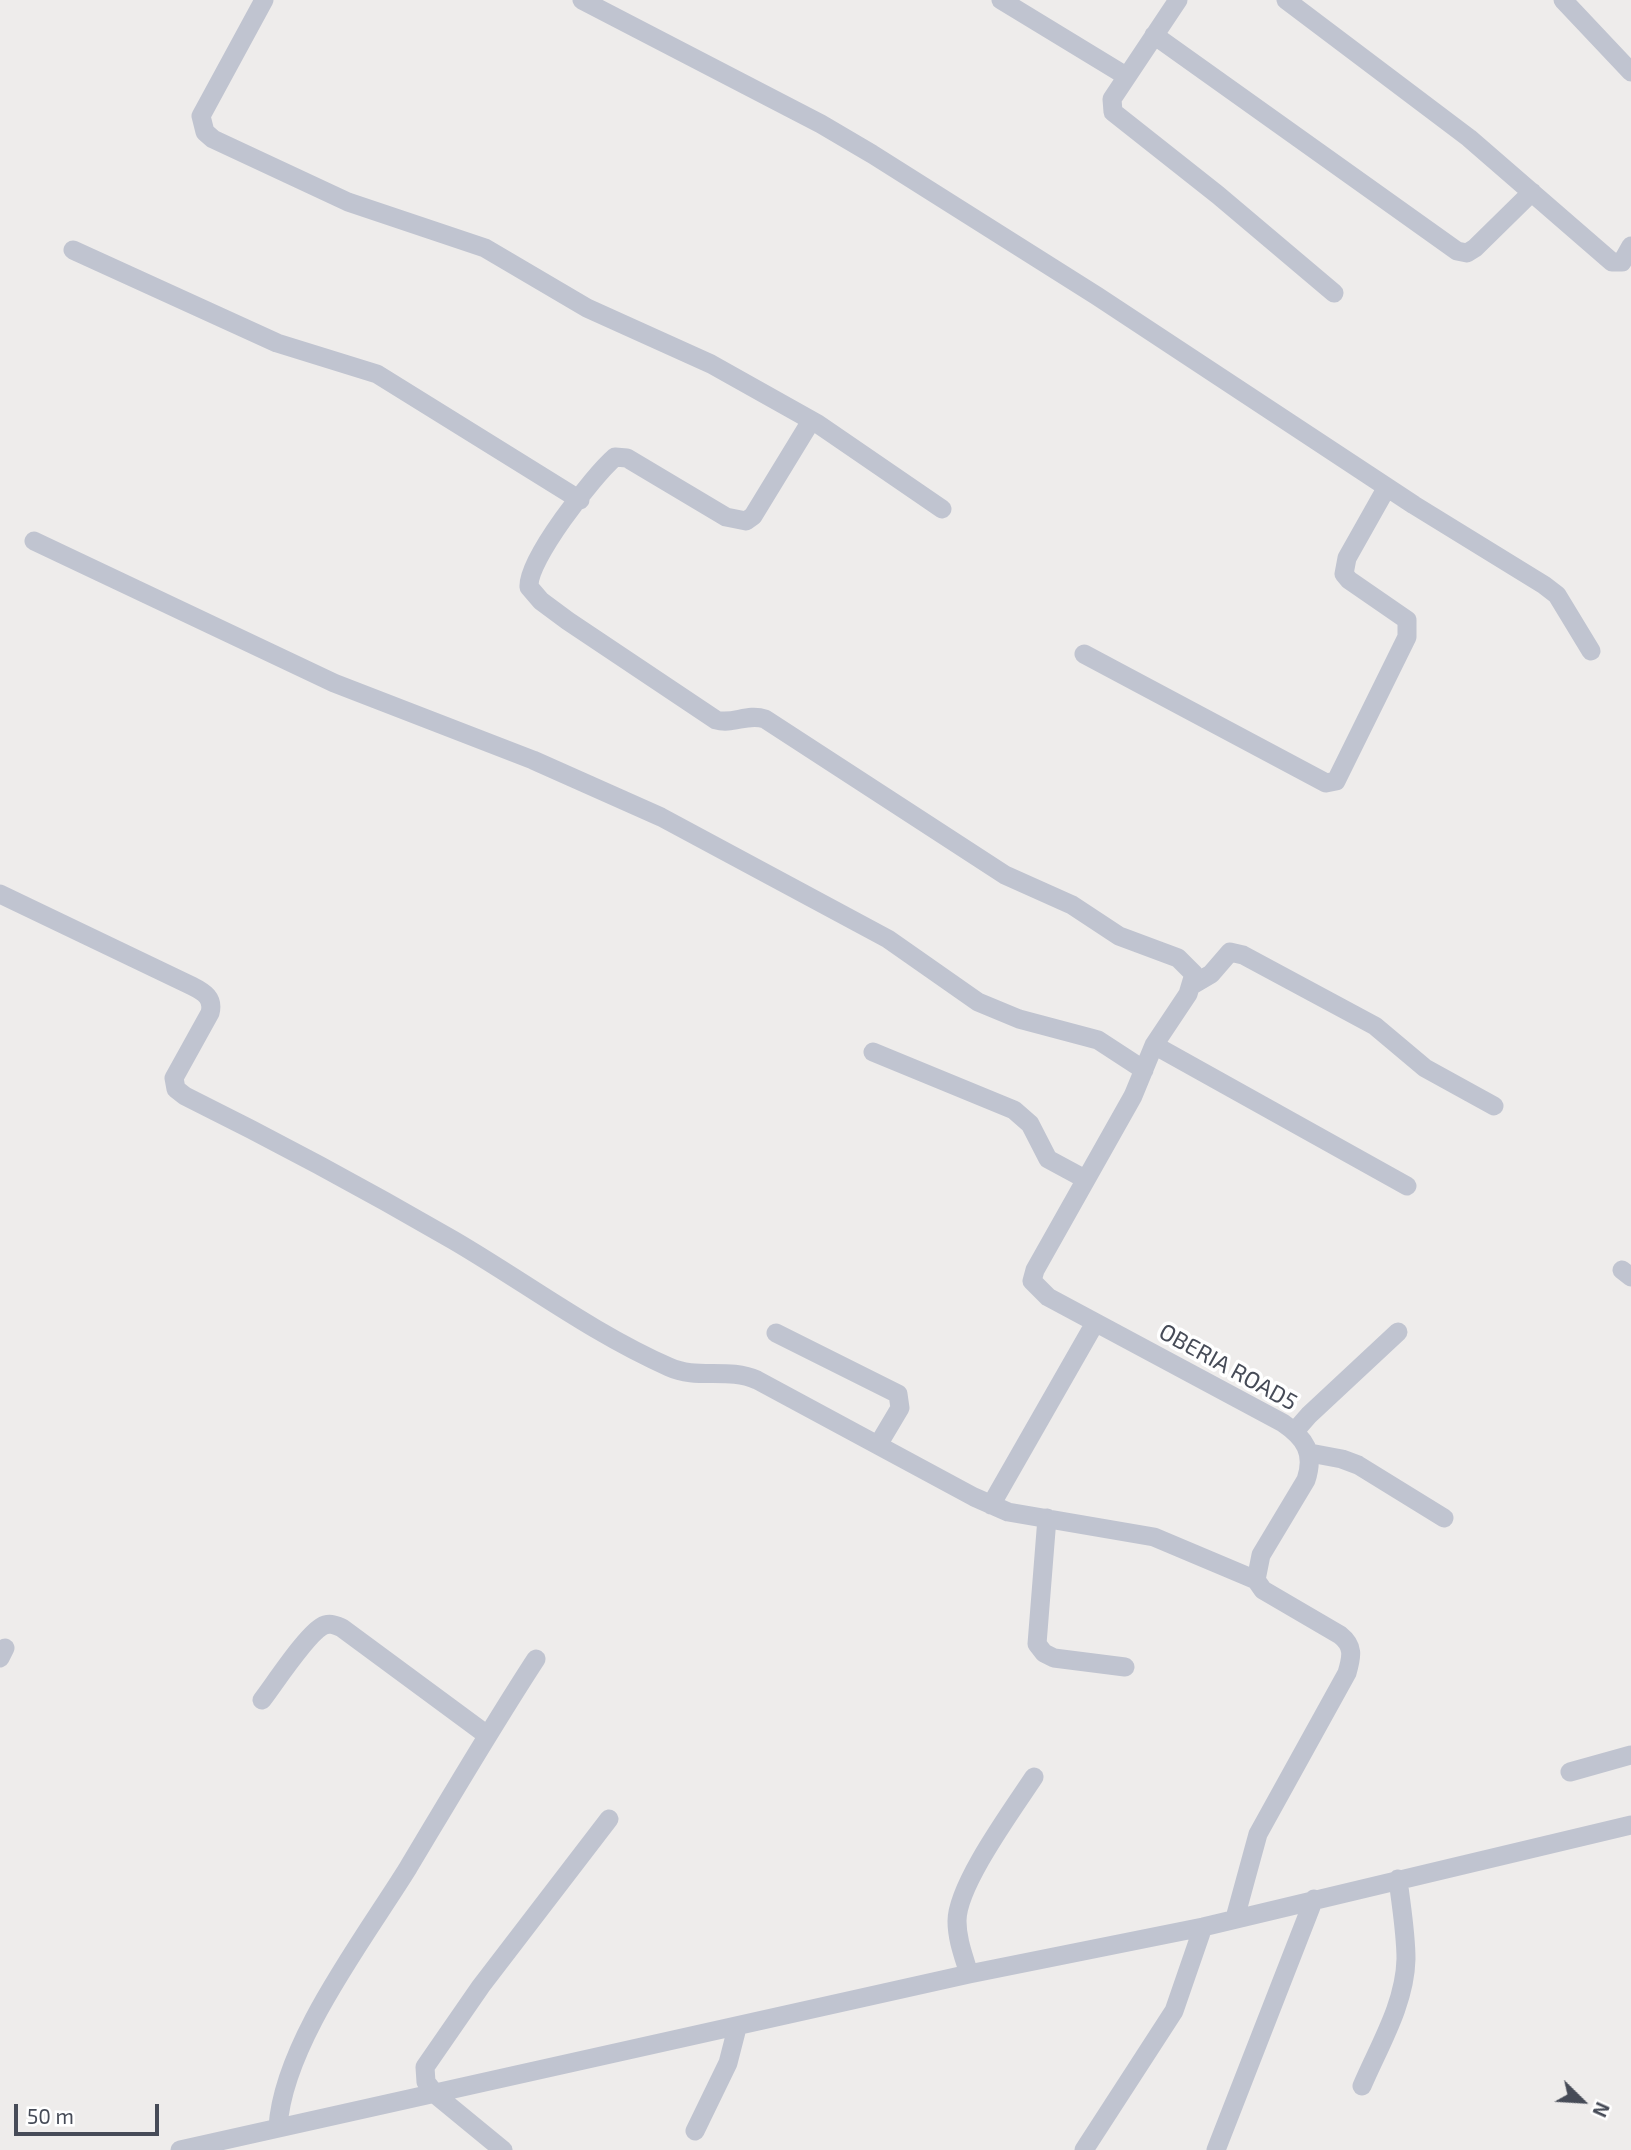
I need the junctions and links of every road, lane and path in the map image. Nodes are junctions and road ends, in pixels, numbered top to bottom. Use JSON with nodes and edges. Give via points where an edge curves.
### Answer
{"nodes":[{"id":1,"x":582,"y":0,"type":"edge"},
{"id":2,"x":1001,"y":0,"type":"edge"},
{"id":3,"x":1286,"y":0,"type":"edge"},
{"id":4,"x":1563,"y":0,"type":"edge"},
{"id":5,"x":1176,"y":1,"type":"edge"},
{"id":6,"x":260,"y":2,"type":"edge"},
{"id":7,"x":1154,"y":35,"type":"junction"},
{"id":8,"x":1631,"y":72,"type":"edge"},
{"id":9,"x":1126,"y":76,"type":"junction"},
{"id":10,"x":1531,"y":192,"type":"junction"},
{"id":11,"x":1631,"y":246,"type":"edge"},
{"id":12,"x":73,"y":250,"type":"dead end"},
{"id":13,"x":1334,"y":293,"type":"dead end"},
{"id":14,"x":811,"y":421,"type":"junction"},
{"id":15,"x":1387,"y":487,"type":"junction"},
{"id":16,"x":580,"y":500,"type":"junction"},
{"id":17,"x":942,"y":509,"type":"dead end"},
{"id":18,"x":34,"y":541,"type":"dead end"},
{"id":19,"x":1591,"y":651,"type":"dead end"},
{"id":20,"x":1084,"y":653,"type":"dead end"},
{"id":21,"x":0,"y":894,"type":"edge"},
{"id":22,"x":1194,"y":984,"type":"junction"},
{"id":23,"x":1154,"y":1045,"type":"junction"},
{"id":24,"x":873,"y":1052,"type":"dead end"},
{"id":25,"x":1144,"y":1070,"type":"junction"},
{"id":26,"x":1494,"y":1106,"type":"dead end"},
{"id":27,"x":1085,"y":1179,"type":"junction"},
{"id":28,"x":1407,"y":1186,"type":"dead end"},
{"id":29,"x":1095,"y":1323,"type":"junction"},
{"id":30,"x":1398,"y":1332,"type":"dead end"},
{"id":31,"x":776,"y":1333,"type":"dead end"},
{"id":32,"x":1295,"y":1431,"type":"junction"},
{"id":33,"x":878,"y":1445,"type":"junction"},
{"id":34,"x":1310,"y":1453,"type":"junction"},
{"id":35,"x":991,"y":1505,"type":"junction"},
{"id":36,"x":1047,"y":1518,"type":"junction"},
{"id":37,"x":1444,"y":1518,"type":"dead end"},
{"id":38,"x":1256,"y":1580,"type":"junction"},
{"id":39,"x":536,"y":1659,"type":"dead end"},
{"id":40,"x":1125,"y":1667,"type":"dead end"},
{"id":41,"x":262,"y":1700,"type":"dead end"},
{"id":42,"x":487,"y":1735,"type":"junction"},
{"id":43,"x":1631,"y":1755,"type":"edge"},
{"id":44,"x":1570,"y":1772,"type":"dead end"},
{"id":45,"x":1034,"y":1776,"type":"dead end"},
{"id":46,"x":610,"y":1819,"type":"dead end"},
{"id":47,"x":1631,"y":1825,"type":"edge"},
{"id":48,"x":1398,"y":1879,"type":"junction"},
{"id":49,"x":1314,"y":1899,"type":"junction"},
{"id":50,"x":1235,"y":1918,"type":"junction"},
{"id":51,"x":1203,"y":1927,"type":"junction"},
{"id":52,"x":969,"y":1974,"type":"junction"},
{"id":53,"x":737,"y":2028,"type":"junction"},
{"id":54,"x":1362,"y":2086,"type":"dead end"},
{"id":55,"x":436,"y":2095,"type":"junction"},
{"id":56,"x":278,"y":2127,"type":"junction"},
{"id":57,"x":695,"y":2131,"type":"dead end"},
{"id":58,"x":180,"y":2150,"type":"edge"},
{"id":59,"x":503,"y":2150,"type":"edge"},
{"id":60,"x":1084,"y":2150,"type":"edge"},
{"id":61,"x":1216,"y":2150,"type":"edge"}],
"edges":[{"from":1,"to":15,"type":"street","via":[[872,154]]},
{"from":2,"to":9,"type":"street"},
{"from":3,"to":10,"type":"street","via":[[1431,109]]},
{"from":4,"to":8,"type":"street"},
{"from":5,"to":7,"type":"street"},
{"from":6,"to":14,"type":"street","via":[[201,116],[212,139],[348,202],[485,248],[587,308],[711,364]]},
{"from":7,"to":9,"type":"street"},
{"from":7,"to":10,"type":"street","via":[[1457,251],[1467,253],[1475,248]]},
{"from":9,"to":13,"type":"street","via":[[1110,106],[1118,118],[1219,195]]},
{"from":10,"to":11,"type":"street","via":[[1612,262],[1622,262]]},
{"from":12,"to":16,"type":"street","via":[[277,343],[377,374]]},
{"from":14,"to":16,"type":"street","via":[[746,521],[726,517],[620,456],[609,462]]},
{"from":14,"to":17,"type":"street"},
{"from":15,"to":19,"type":"street","via":[[1557,595]]},
{"from":15,"to":20,"type":"street","via":[[1347,558],[1345,574],[1406,620],[1408,638],[1336,781],[1326,783]]},
{"from":16,"to":22,"type":"street","via":[[531,569],[529,587],[541,601],[716,720],[765,719],[1005,875],[1072,905],[1119,936],[1178,958],[1194,974]]},
{"from":18,"to":25,"type":"street","via":[[334,683],[533,760],[661,817],[888,939],[978,1002],[1098,1041]]},
{"from":21,"to":33,"type":"street","via":[[209,997],[210,1013],[174,1079],[176,1089],[185,1096],[454,1241],[657,1362],[683,1373],[743,1374]]},
{"from":22,"to":23,"type":"street"},
{"from":22,"to":26,"type":"street","via":[[1211,974],[1230,952],[1243,955],[1374,1026],[1425,1068]]},
{"from":23,"to":25,"type":"street"},
{"from":23,"to":28,"type":"street"},
{"from":24,"to":27,"type":"street","via":[[1014,1110],[1030,1124],[1048,1159]]},
{"from":25,"to":27,"type":"street"},
{"from":27,"to":29,"type":"street","name":"OBERIA ROAD5","via":[[1032,1281],[1048,1297]]},
{"from":29,"to":32,"type":"street","name":"OBERIA ROAD5"},
{"from":29,"to":35,"type":"street"},
{"from":30,"to":32,"type":"street"},
{"from":31,"to":33,"type":"street","via":[[898,1394],[900,1408]]},
{"from":32,"to":34,"type":"street","name":"OBERIA ROAD5"},
{"from":33,"to":35,"type":"street"},
{"from":34,"to":37,"type":"street","via":[[1358,1465]]},
{"from":34,"to":38,"type":"street","via":[[1306,1480],[1261,1555]]},
{"from":35,"to":36,"type":"street"},
{"from":36,"to":38,"type":"street","via":[[1154,1537]]},
{"from":36,"to":40,"type":"street","via":[[1038,1644],[1054,1658]]},
{"from":38,"to":50,"type":"street","via":[[1263,1590],[1348,1641],[1353,1654],[1258,1834]]},
{"from":39,"to":42,"type":"street"},
{"from":41,"to":42,"type":"street","via":[[311,1637],[332,1624]]},
{"from":42,"to":56,"type":"street","via":[[324,2005],[287,2079]]},
{"from":43,"to":44,"type":"street"},
{"from":45,"to":52,"type":"street","via":[[958,1905],[958,1938]]},
{"from":46,"to":55,"type":"street","via":[[430,2056],[423,2076]]},
{"from":47,"to":48,"type":"street"},
{"from":48,"to":49,"type":"street"},
{"from":48,"to":54,"type":"street","via":[[1406,1958],[1403,1982]]},
{"from":49,"to":50,"type":"street"},
{"from":49,"to":61,"type":"street"},
{"from":50,"to":51,"type":"street"},
{"from":51,"to":52,"type":"street"},
{"from":51,"to":60,"type":"street","via":[[1174,2011]]},
{"from":52,"to":53,"type":"street"},
{"from":53,"to":55,"type":"street"},
{"from":53,"to":57,"type":"street","via":[[728,2063]]},
{"from":55,"to":56,"type":"street"},
{"from":55,"to":59,"type":"street"},
{"from":56,"to":58,"type":"street"}]}
